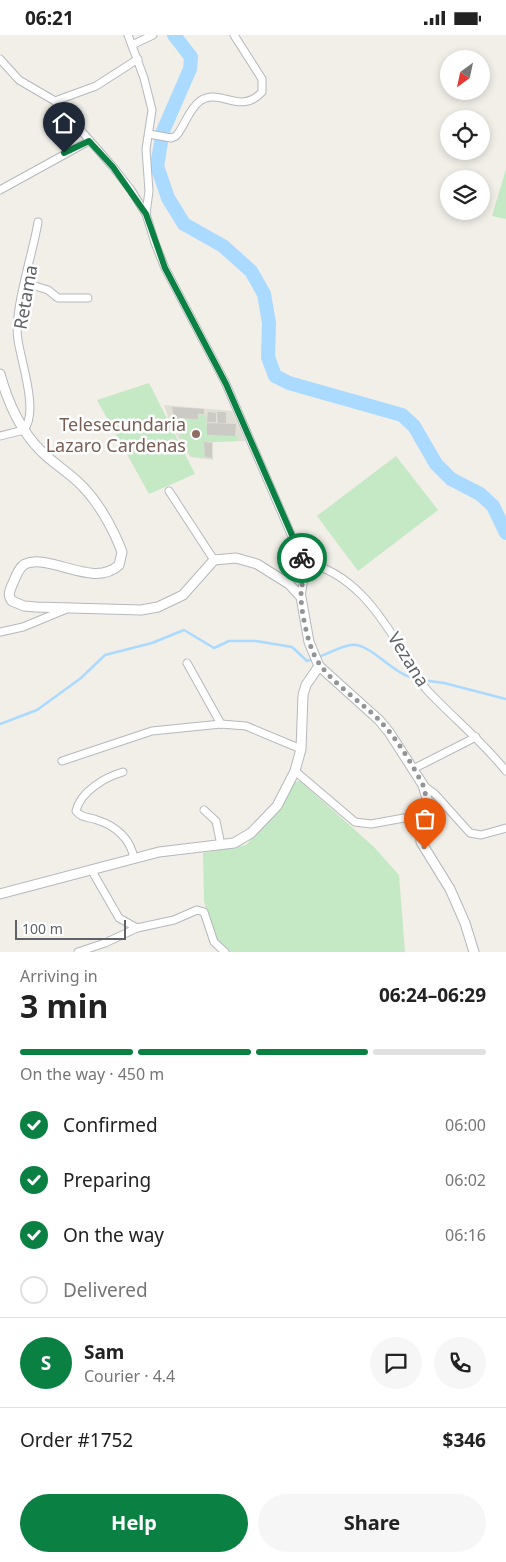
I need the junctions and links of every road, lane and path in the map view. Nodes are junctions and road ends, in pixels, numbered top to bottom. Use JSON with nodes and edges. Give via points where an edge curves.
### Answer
{"nodes":[{"id":1,"x":128,"y":35,"type":"edge"},
{"id":2,"x":153,"y":35,"type":"edge"},
{"id":3,"x":234,"y":35,"type":"edge"},
{"id":4,"x":132,"y":45,"type":"junction"},
{"id":5,"x":0,"y":59,"type":"edge"},
{"id":6,"x":138,"y":59,"type":"junction"},
{"id":7,"x":55,"y":101,"type":"junction"},
{"id":8,"x":149,"y":134,"type":"junction"},
{"id":9,"x":89,"y":141,"type":"junction"},
{"id":10,"x":0,"y":190,"type":"edge"},
{"id":11,"x":146,"y":214,"type":"junction"},
{"id":12,"x":38,"y":222,"type":"dead end"},
{"id":13,"x":25,"y":283,"type":"junction"},
{"id":14,"x":88,"y":298,"type":"dead end"},
{"id":15,"x":0,"y":374,"type":"edge"},
{"id":16,"x":24,"y":430,"type":"junction"},
{"id":17,"x":0,"y":436,"type":"edge"},
{"id":18,"x":169,"y":491,"type":"dead end"},
{"id":19,"x":214,"y":560,"type":"junction"},
{"id":20,"x":303,"y":562,"type":"junction"},
{"id":21,"x":301,"y":597,"type":"junction"},
{"id":22,"x":74,"y":606,"type":"junction"},
{"id":23,"x":0,"y":632,"type":"edge"},
{"id":24,"x":187,"y":663,"type":"dead end"},
{"id":25,"x":318,"y":664,"type":"junction"},
{"id":26,"x":221,"y":725,"type":"junction"},
{"id":27,"x":476,"y":737,"type":"junction"},
{"id":28,"x":301,"y":749,"type":"junction"},
{"id":29,"x":62,"y":761,"type":"dead end"},
{"id":30,"x":413,"y":769,"type":"junction"},
{"id":31,"x":296,"y":771,"type":"junction"},
{"id":32,"x":506,"y":771,"type":"edge"},
{"id":33,"x":123,"y":772,"type":"dead end"},
{"id":34,"x":423,"y":785,"type":"junction"},
{"id":35,"x":204,"y":810,"type":"dead end"},
{"id":36,"x":423,"y":817,"type":"junction"},
{"id":37,"x":506,"y":828,"type":"edge"},
{"id":38,"x":220,"y":845,"type":"junction"},
{"id":39,"x":134,"y":859,"type":"junction"},
{"id":40,"x":92,"y":871,"type":"junction"},
{"id":41,"x":0,"y":894,"type":"edge"},
{"id":42,"x":137,"y":928,"type":"junction"},
{"id":43,"x":78,"y":952,"type":"edge"},
{"id":44,"x":226,"y":952,"type":"edge"},
{"id":45,"x":474,"y":952,"type":"edge"}],
"edges":[{"from":1,"to":4,"type":"street"},
{"from":2,"to":4,"type":"street"},
{"from":3,"to":8,"type":"street","via":[[262,79],[262,92],[245,103],[215,97],[201,101],[185,119],[177,135],[172,138]]},
{"from":4,"to":6,"type":"street"},
{"from":5,"to":7,"type":"street","via":[[24,83]]},
{"from":6,"to":7,"type":"street","via":[[96,85]]},
{"from":6,"to":8,"type":"street","via":[[152,110]]},
{"from":7,"to":9,"type":"street"},
{"from":8,"to":11,"type":"street"},
{"from":9,"to":10,"type":"street"},
{"from":9,"to":11,"type":"street","via":[[125,182]]},
{"from":11,"to":20,"type":"street","via":[[165,268],[226,384]]},
{"from":12,"to":13,"type":"street","name":"Retama"},
{"from":13,"to":14,"type":"street","via":[[48,290],[58,298]]},
{"from":13,"to":16,"type":"street","name":"Retama","via":[[17,338],[29,398],[29,419]]},
{"from":15,"to":16,"type":"street","via":[[14,415]]},
{"from":16,"to":17,"type":"street"},
{"from":16,"to":22,"type":"street","via":[[41,451],[84,488],[105,518],[122,553],[119,565],[106,573],[26,564],[18,571],[9,594],[12,601],[24,606]]},
{"from":18,"to":19,"type":"street"},
{"from":19,"to":21,"type":"street","via":[[236,558],[257,564],[289,584]]},
{"from":19,"to":22,"type":"street","via":[[183,595],[158,607],[141,610]]},
{"from":20,"to":21,"type":"street"},
{"from":20,"to":27,"type":"street","name":"Vezana","via":[[317,564],[363,595],[383,618],[425,687]]},
{"from":21,"to":25,"type":"street","via":[[312,651]]},
{"from":22,"to":23,"type":"street"},
{"from":24,"to":26,"type":"street"},
{"from":25,"to":28,"type":"street","via":[[303,695]]},
{"from":25,"to":30,"type":"street","via":[[379,720]]},
{"from":26,"to":28,"type":"street","via":[[256,729]]},
{"from":26,"to":29,"type":"street","via":[[152,731]]},
{"from":27,"to":30,"type":"street"},
{"from":27,"to":32,"type":"street","name":"Vezana"},
{"from":28,"to":31,"type":"street"},
{"from":30,"to":34,"type":"street"},
{"from":31,"to":36,"type":"street","via":[[355,822],[371,824]]},
{"from":31,"to":38,"type":"street","via":[[277,806],[258,827],[242,840]]},
{"from":33,"to":39,"type":"street","via":[[101,780],[76,811],[122,834],[130,843]]},
{"from":34,"to":36,"type":"street","via":[[426,799]]},
{"from":34,"to":37,"type":"street","via":[[470,833],[481,835]]},
{"from":35,"to":38,"type":"street","via":[[216,821]]},
{"from":36,"to":45,"type":"street","via":[[421,842],[450,889]]},
{"from":38,"to":39,"type":"street","via":[[159,852]]},
{"from":39,"to":40,"type":"street"},
{"from":40,"to":41,"type":"street"},
{"from":40,"to":42,"type":"street","via":[[119,918]]},
{"from":42,"to":43,"type":"street"},
{"from":42,"to":44,"type":"street","via":[[201,910],[214,942]]}]}
